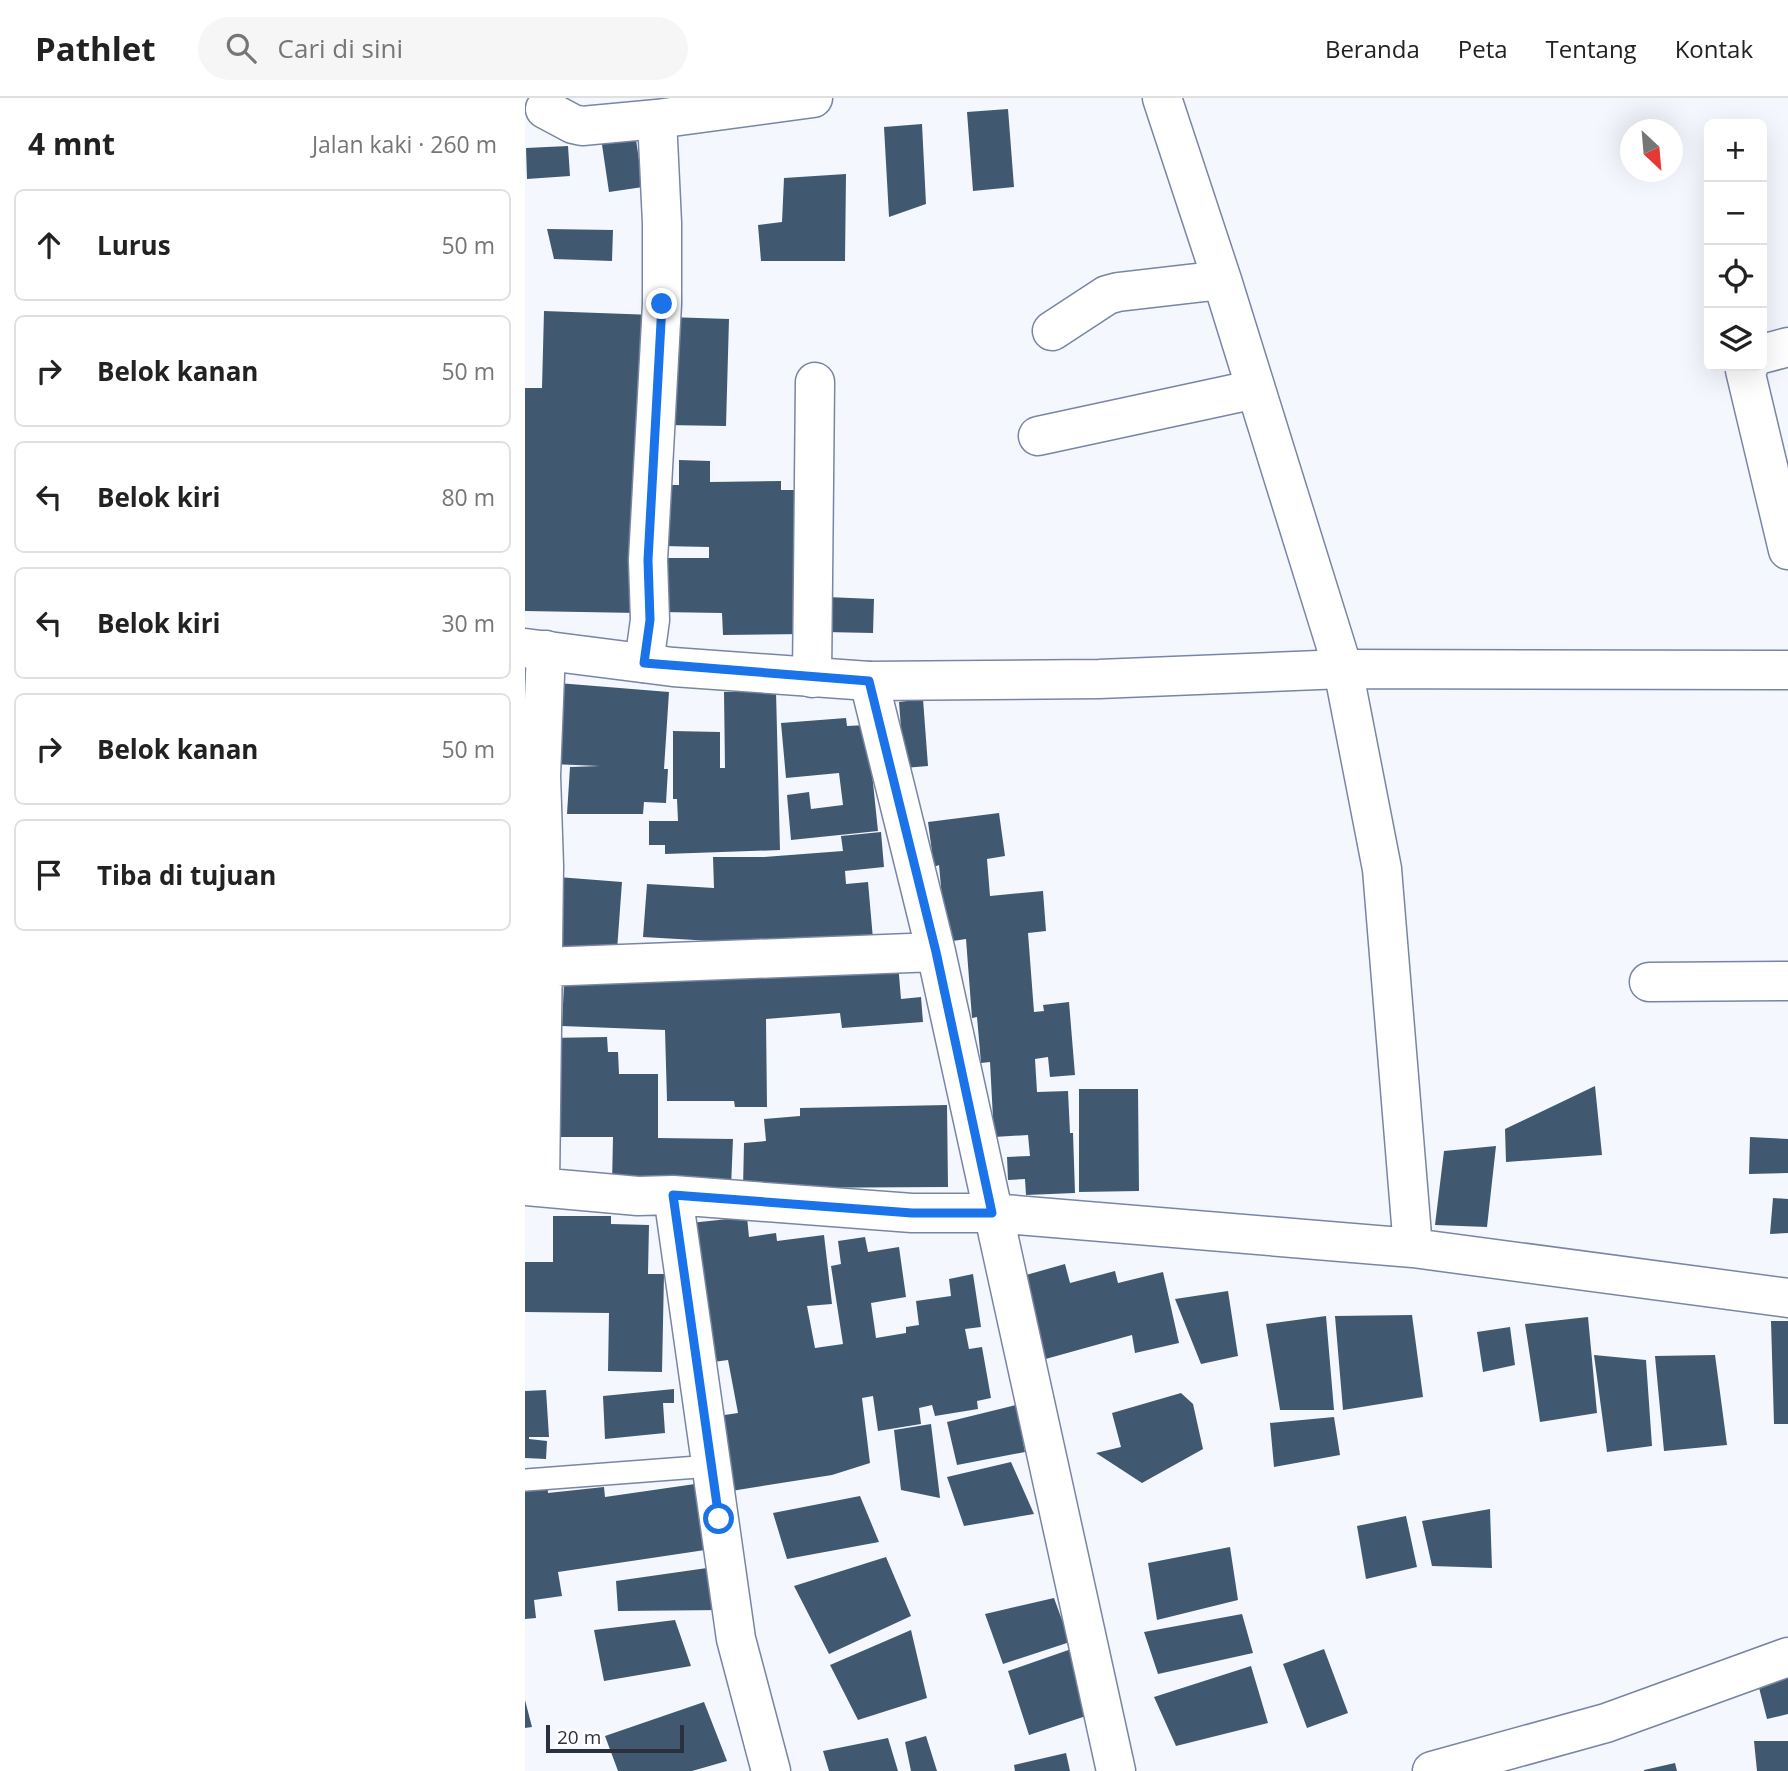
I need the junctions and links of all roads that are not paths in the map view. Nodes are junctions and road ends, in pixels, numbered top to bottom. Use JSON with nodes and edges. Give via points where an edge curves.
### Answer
{"nodes":[{"id":1,"x":813,"y":98,"type":"edge"},
{"id":2,"x":1161,"y":98,"type":"edge"},
{"id":3,"x":545,"y":109,"type":"dead end"},
{"id":4,"x":644,"y":113,"type":"edge"},
{"id":5,"x":1222,"y":280,"type":"junction"},
{"id":6,"x":1052,"y":331,"type":"dead end"},
{"id":7,"x":1788,"y":347,"type":"edge"},
{"id":8,"x":1767,"y":353,"type":"edge"},
{"id":9,"x":1745,"y":371,"type":"edge"},
{"id":10,"x":814,"y":382,"type":"dead end"},
{"id":11,"x":1255,"y":389,"type":"junction"},
{"id":12,"x":1038,"y":436,"type":"dead end"},
{"id":13,"x":1788,"y":550,"type":"edge"},
{"id":14,"x":535,"y":649,"type":"edge"},
{"id":15,"x":644,"y":663,"type":"junction"},
{"id":16,"x":1343,"y":668,"type":"junction"},
{"id":17,"x":1788,"y":670,"type":"edge"},
{"id":18,"x":811,"y":678,"type":"junction"},
{"id":19,"x":869,"y":681,"type":"junction"},
{"id":20,"x":534,"y":923,"type":"edge"},
{"id":21,"x":936,"y":952,"type":"junction"},
{"id":22,"x":543,"y":967,"type":"junction"},
{"id":23,"x":1788,"y":981,"type":"edge"},
{"id":24,"x":1649,"y":982,"type":"dead end"},
{"id":25,"x":532,"y":1186,"type":"edge"},
{"id":26,"x":673,"y":1195,"type":"junction"},
{"id":27,"x":992,"y":1213,"type":"junction"},
{"id":28,"x":1413,"y":1248,"type":"junction"},
{"id":29,"x":1788,"y":1298,"type":"edge"},
{"id":30,"x":711,"y":1466,"type":"junction"},
{"id":31,"x":526,"y":1479,"type":"edge"},
{"id":32,"x":1788,"y":1657,"type":"edge"},
{"id":33,"x":771,"y":1771,"type":"edge"},
{"id":34,"x":1116,"y":1771,"type":"edge"},
{"id":35,"x":1432,"y":1771,"type":"edge"}],
"edges":[{"from":1,"to":4,"type":"street"},
{"from":2,"to":5,"type":"street"},
{"from":3,"to":4,"type":"street","via":[[582,126]]},
{"from":4,"to":15,"type":"street","via":[[662,223],[648,560],[650,620]]},
{"from":5,"to":6,"type":"street","via":[[1107,295]]},
{"from":5,"to":11,"type":"street"},
{"from":7,"to":8,"type":"street"},
{"from":9,"to":13,"type":"street"},
{"from":10,"to":18,"type":"street"},
{"from":11,"to":12,"type":"street"},
{"from":11,"to":16,"type":"street"},
{"from":14,"to":15,"type":"street"},
{"from":14,"to":20,"type":"street","via":[[541,776]]},
{"from":15,"to":18,"type":"street"},
{"from":16,"to":17,"type":"street"},
{"from":16,"to":19,"type":"street","via":[[1099,679]]},
{"from":16,"to":28,"type":"street","via":[[1382,869]]},
{"from":18,"to":19,"type":"street"},
{"from":19,"to":21,"type":"street"},
{"from":20,"to":22,"type":"street"},
{"from":21,"to":22,"type":"street"},
{"from":21,"to":27,"type":"street"},
{"from":22,"to":25,"type":"street"},
{"from":23,"to":24,"type":"street"},
{"from":25,"to":26,"type":"street"},
{"from":26,"to":27,"type":"street","via":[[912,1213]]},
{"from":26,"to":30,"type":"street"},
{"from":27,"to":28,"type":"street"},
{"from":27,"to":34,"type":"street"},
{"from":28,"to":29,"type":"street"},
{"from":30,"to":31,"type":"lane"},
{"from":30,"to":33,"type":"street","via":[[736,1639]]},
{"from":32,"to":35,"type":"street","via":[[1606,1723]]}]}
